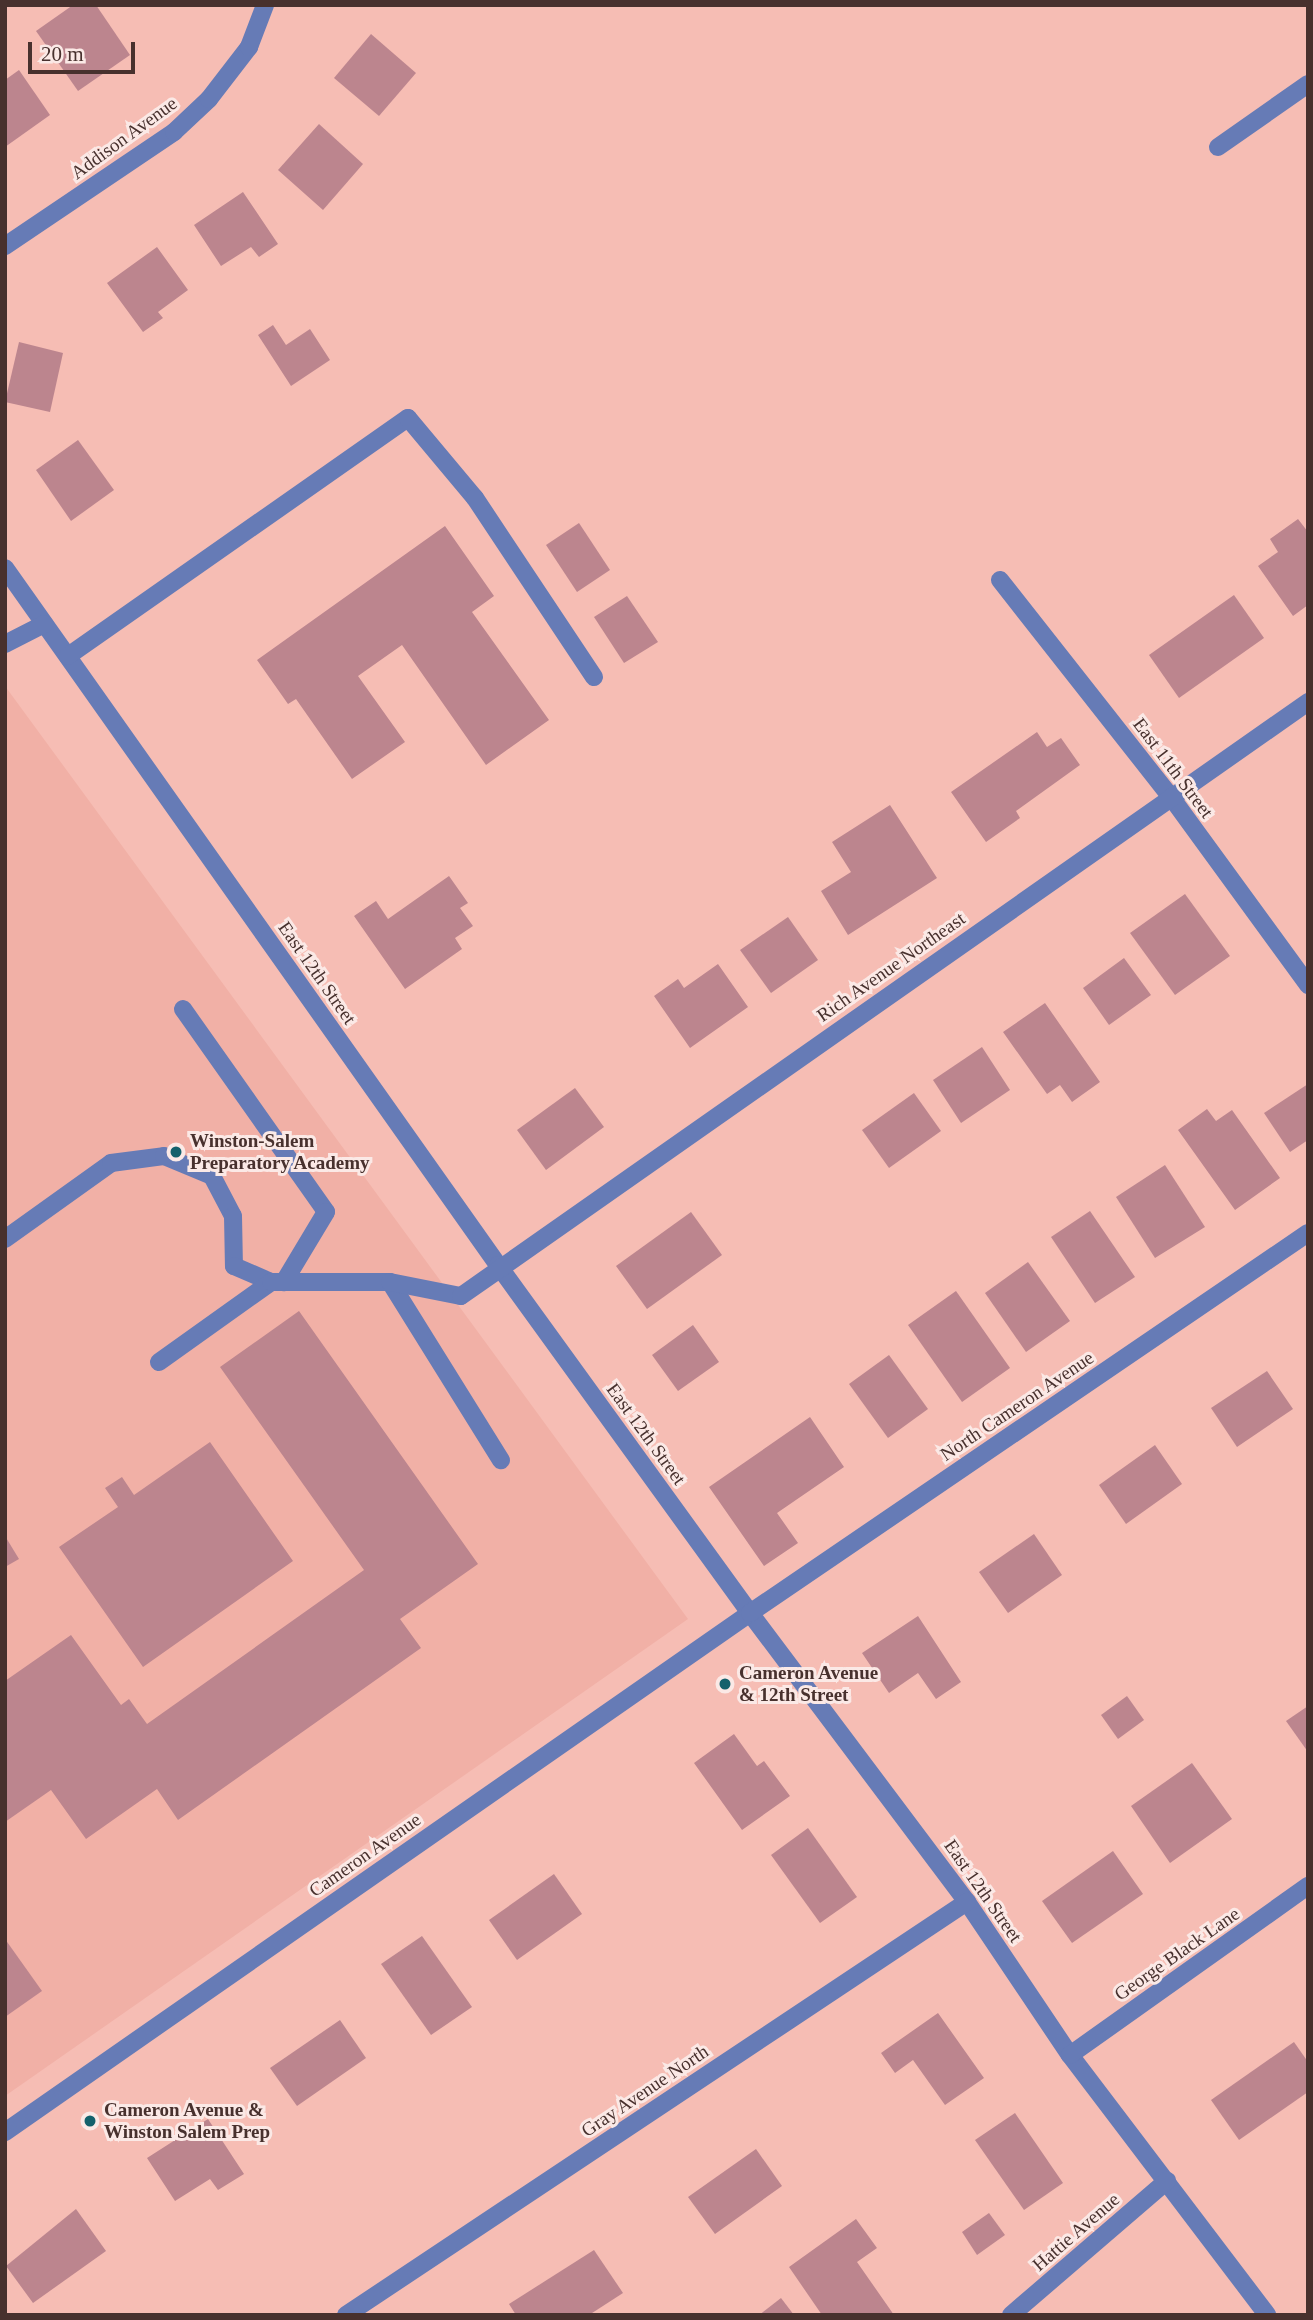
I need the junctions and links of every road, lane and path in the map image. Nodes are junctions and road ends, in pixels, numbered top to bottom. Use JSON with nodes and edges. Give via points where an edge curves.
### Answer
{"nodes":[{"id":1,"x":265,"y":5,"type":"edge"},
{"id":2,"x":1308,"y":84,"type":"edge"},
{"id":3,"x":1218,"y":146,"type":"dead end"},
{"id":4,"x":5,"y":246,"type":"edge"},
{"id":5,"x":5,"y":568,"type":"edge"},
{"id":6,"x":1000,"y":580,"type":"dead end"},
{"id":7,"x":44,"y":624,"type":"junction"},
{"id":8,"x":5,"y":644,"type":"edge"},
{"id":9,"x":68,"y":656,"type":"junction"},
{"id":10,"x":594,"y":677,"type":"dead end"},
{"id":11,"x":1308,"y":702,"type":"edge"},
{"id":12,"x":1171,"y":797,"type":"junction"},
{"id":13,"x":1308,"y":985,"type":"edge"},
{"id":14,"x":183,"y":1009,"type":"dead end"},
{"id":15,"x":1308,"y":1233,"type":"edge"},
{"id":16,"x":5,"y":1239,"type":"edge"},
{"id":17,"x":498,"y":1265,"type":"junction"},
{"id":18,"x":277,"y":1282,"type":"junction"},
{"id":19,"x":390,"y":1282,"type":"junction"},
{"id":20,"x":159,"y":1362,"type":"dead end"},
{"id":21,"x":501,"y":1460,"type":"dead end"},
{"id":22,"x":750,"y":1613,"type":"junction"},
{"id":23,"x":1308,"y":1886,"type":"edge"},
{"id":24,"x":967,"y":1902,"type":"junction"},
{"id":25,"x":1070,"y":2055,"type":"junction"},
{"id":26,"x":5,"y":2133,"type":"edge"},
{"id":27,"x":1167,"y":2182,"type":"junction"},
{"id":28,"x":346,"y":2315,"type":"edge"},
{"id":29,"x":1011,"y":2315,"type":"edge"},
{"id":30,"x":1267,"y":2315,"type":"edge"}],
"edges":[{"from":1,"to":4,"type":"street","name":"Addison Avenue","via":[[249,47],[209,99],[174,132]]},
{"from":2,"to":3,"type":"street"},
{"from":5,"to":7,"type":"street","name":"East 12th Street"},
{"from":6,"to":12,"type":"street","name":"East 11th Street"},
{"from":7,"to":8,"type":"street"},
{"from":7,"to":9,"type":"street","name":"East 12th Street"},
{"from":9,"to":10,"type":"street","via":[[408,418],[475,499]]},
{"from":9,"to":17,"type":"street","name":"East 12th Street"},
{"from":11,"to":12,"type":"street","name":"Rich Avenue Northeast"},
{"from":12,"to":13,"type":"street","name":"East 11th Street"},
{"from":12,"to":17,"type":"street","name":"Rich Avenue Northeast"},
{"from":14,"to":18,"type":"street","via":[[326,1212]]},
{"from":15,"to":22,"type":"street","name":"North Cameron Avenue"},
{"from":16,"to":18,"type":"street","via":[[111,1163],[164,1156],[212,1176],[233,1216],[234,1266]]},
{"from":17,"to":19,"type":"street","name":"Rich Avenue Northeast","via":[[461,1296]]},
{"from":17,"to":22,"type":"street","name":"East 12th Street"},
{"from":18,"to":19,"type":"street"},
{"from":18,"to":20,"type":"street"},
{"from":19,"to":21,"type":"street"},
{"from":22,"to":24,"type":"street","name":"East 12th Street"},
{"from":22,"to":26,"type":"street","name":"Cameron Avenue"},
{"from":23,"to":25,"type":"street","name":"George Black Lane"},
{"from":24,"to":25,"type":"street","name":"East 12th Street"},
{"from":24,"to":28,"type":"street","name":"Gray Avenue North"},
{"from":25,"to":27,"type":"street","name":"East 12th Street"},
{"from":27,"to":29,"type":"street","name":"Hattie Avenue"},
{"from":27,"to":30,"type":"street","name":"East 12th Street"}]}
